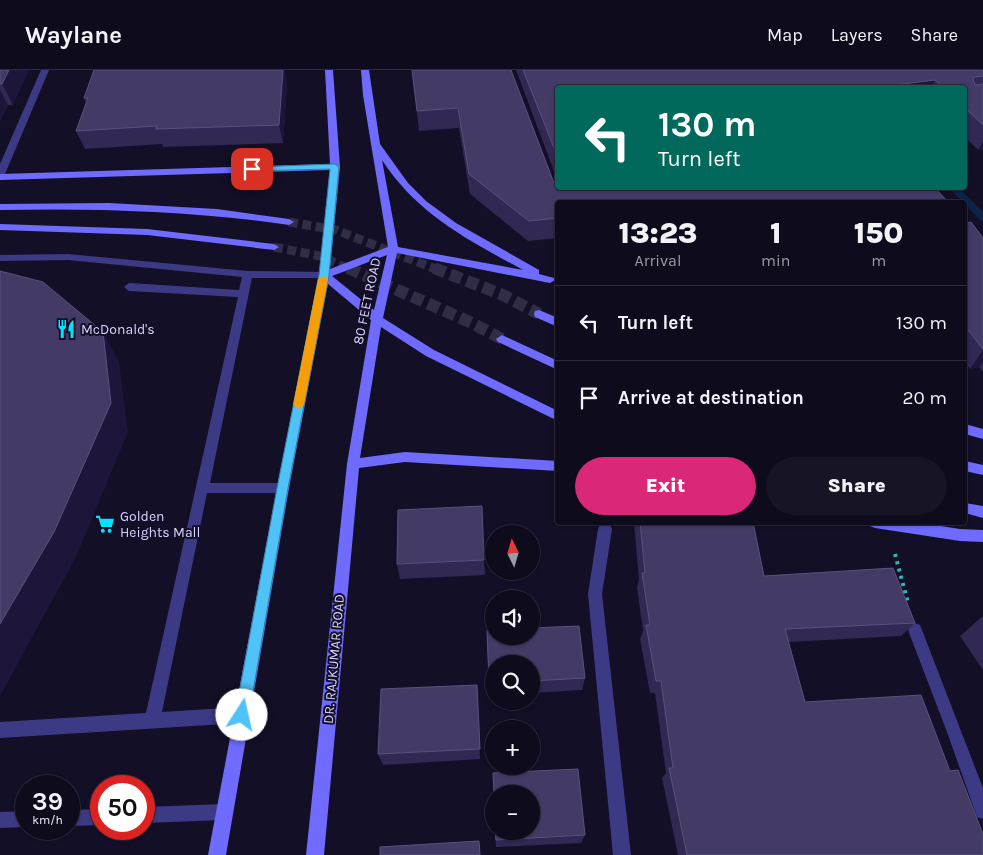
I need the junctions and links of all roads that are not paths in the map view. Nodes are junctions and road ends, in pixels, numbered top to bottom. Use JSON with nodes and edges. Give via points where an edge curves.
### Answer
{"nodes":[{"id":1,"x":45,"y":70,"type":"edge"},
{"id":2,"x":329,"y":70,"type":"edge"},
{"id":3,"x":365,"y":70,"type":"edge"},
{"id":4,"x":377,"y":143,"type":"junction"},
{"id":5,"x":335,"y":167,"type":"junction"},
{"id":6,"x":0,"y":175,"type":"edge"},
{"id":7,"x":0,"y":207,"type":"edge"},
{"id":8,"x":289,"y":222,"type":"tunnel mouth"},
{"id":9,"x":0,"y":227,"type":"edge"},
{"id":10,"x":274,"y":247,"type":"tunnel mouth"},
{"id":11,"x":393,"y":250,"type":"junction"},
{"id":12,"x":0,"y":258,"type":"edge"},
{"id":13,"x":248,"y":274,"type":"junction"},
{"id":14,"x":324,"y":275,"type":"junction"},
{"id":15,"x":554,"y":282,"type":"edge"},
{"id":16,"x":129,"y":287,"type":"dead end"},
{"id":17,"x":242,"y":294,"type":"junction"},
{"id":18,"x":538,"y":314,"type":"tunnel mouth"},
{"id":19,"x":377,"y":319,"type":"junction"},
{"id":20,"x":555,"y":322,"type":"edge"},
{"id":21,"x":502,"y":339,"type":"tunnel mouth"},
{"id":22,"x":555,"y":365,"type":"edge"},
{"id":23,"x":555,"y":416,"type":"edge"},
{"id":24,"x":967,"y":430,"type":"edge"},
{"id":25,"x":983,"y":434,"type":"edge"},
{"id":26,"x":353,"y":464,"type":"junction"},
{"id":27,"x":555,"y":466,"type":"edge"},
{"id":28,"x":967,"y":466,"type":"edge"},
{"id":29,"x":983,"y":470,"type":"edge"},
{"id":30,"x":202,"y":488,"type":"junction"},
{"id":31,"x":282,"y":488,"type":"junction"},
{"id":32,"x":967,"y":508,"type":"edge"},
{"id":33,"x":983,"y":512,"type":"edge"},
{"id":34,"x":890,"y":525,"type":"edge"},
{"id":35,"x":605,"y":529,"type":"dead end"},
{"id":36,"x":983,"y":536,"type":"edge"},
{"id":37,"x":915,"y":630,"type":"edge"},
{"id":38,"x":242,"y":715,"type":"junction"},
{"id":39,"x":152,"y":722,"type":"junction"},
{"id":40,"x":0,"y":730,"type":"edge"},
{"id":41,"x":983,"y":811,"type":"edge"},
{"id":42,"x":224,"y":812,"type":"junction"},
{"id":43,"x":155,"y":815,"type":"edge"},
{"id":44,"x":15,"y":819,"type":"edge"},
{"id":45,"x":0,"y":820,"type":"edge"},
{"id":46,"x":217,"y":855,"type":"edge"},
{"id":47,"x":316,"y":855,"type":"edge"},
{"id":48,"x":622,"y":855,"type":"edge"}],
"edges":[{"from":1,"to":6,"type":"street"},
{"from":2,"to":5,"type":"main road"},
{"from":3,"to":4,"type":"main road"},
{"from":4,"to":11,"type":"main road","name":"80 FEET ROAD"},
{"from":4,"to":15,"type":"main road","via":[[408,189],[432,210],[470,237]]},
{"from":5,"to":6,"type":"main road"},
{"from":5,"to":14,"type":"main road"},
{"from":7,"to":8,"type":"main road","via":[[122,206]]},
{"from":9,"to":10,"type":"main road","via":[[147,232]]},
{"from":11,"to":14,"type":"main road"},
{"from":11,"to":15,"type":"main road","via":[[527,274]]},
{"from":11,"to":19,"type":"main road","name":"80 FEET ROAD"},
{"from":12,"to":13,"type":"street","via":[[68,257]]},
{"from":13,"to":14,"type":"street"},
{"from":13,"to":17,"type":"street"},
{"from":14,"to":19,"type":"main road"},
{"from":14,"to":31,"type":"main road"},
{"from":16,"to":17,"type":"street"},
{"from":17,"to":30,"type":"street"},
{"from":18,"to":20,"type":"main road"},
{"from":19,"to":23,"type":"main road","via":[[439,359]]},
{"from":19,"to":26,"type":"main road","name":"80 FEET ROAD"},
{"from":21,"to":22,"type":"main road"},
{"from":24,"to":25,"type":"main road"},
{"from":26,"to":27,"type":"main road","via":[[406,456]]},
{"from":26,"to":47,"type":"main road","name":"DR. RAJKUMAR ROAD"},
{"from":28,"to":29,"type":"main road"},
{"from":30,"to":31,"type":"street"},
{"from":30,"to":39,"type":"street"},
{"from":31,"to":38,"type":"main road"},
{"from":32,"to":33,"type":"main road"},
{"from":34,"to":36,"type":"main road"},
{"from":35,"to":48,"type":"street","via":[[595,594]]},
{"from":37,"to":41,"type":"street"},
{"from":38,"to":39,"type":"street"},
{"from":38,"to":42,"type":"main road"},
{"from":39,"to":40,"type":"street"},
{"from":42,"to":43,"type":"street"},
{"from":42,"to":46,"type":"main road"},
{"from":44,"to":45,"type":"street"}]}
